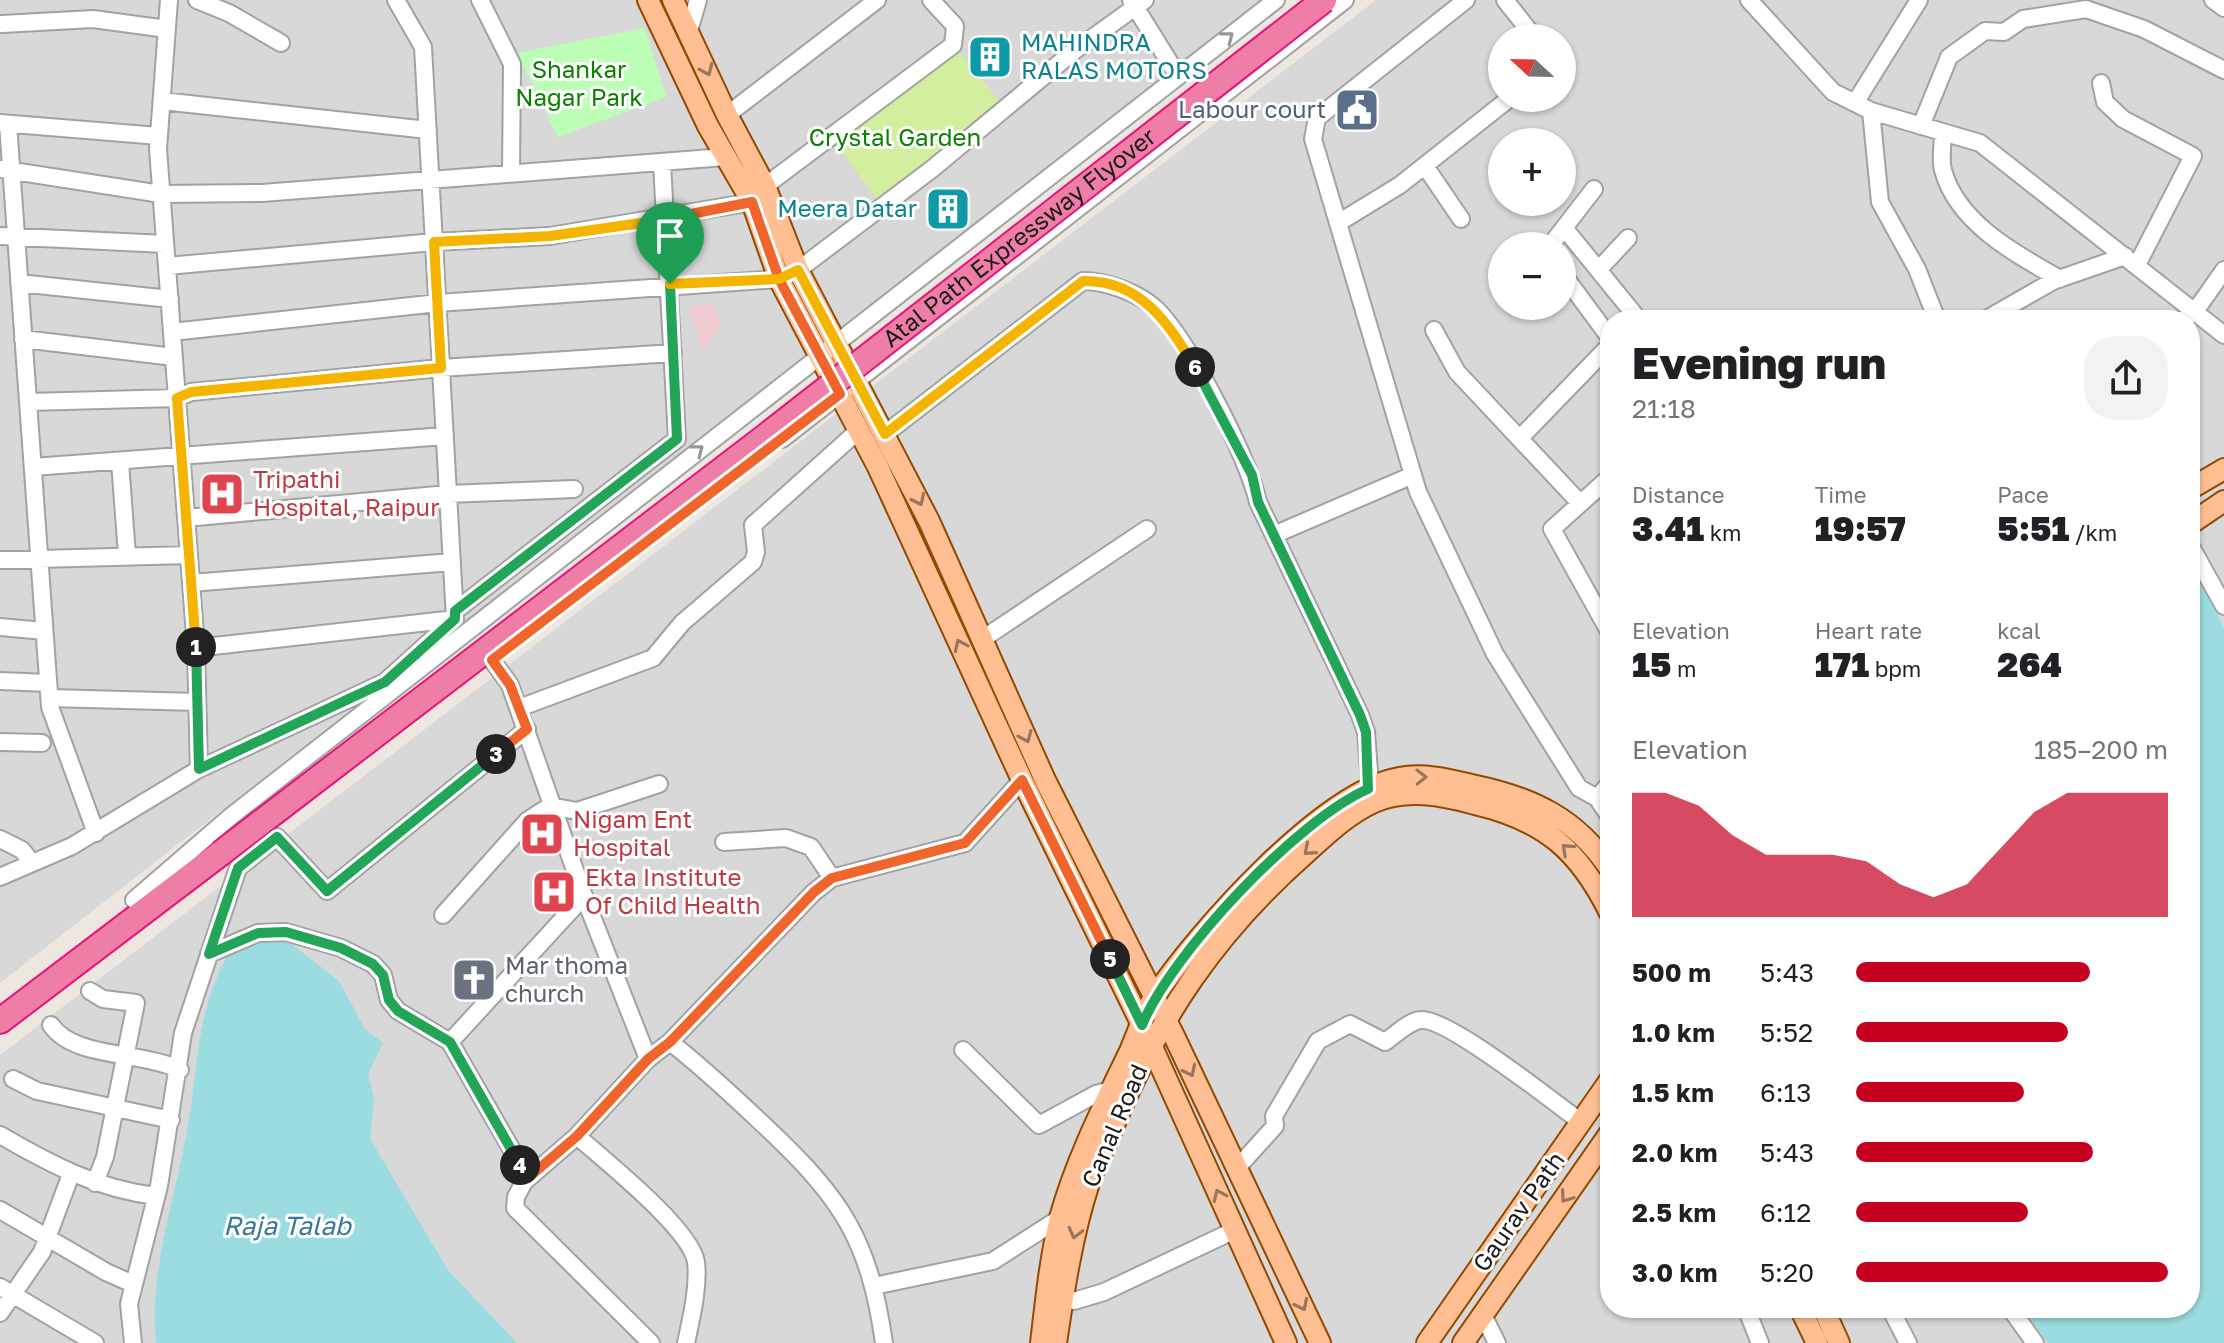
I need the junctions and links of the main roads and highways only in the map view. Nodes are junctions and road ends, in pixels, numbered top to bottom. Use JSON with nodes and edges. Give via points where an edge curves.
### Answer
{"nodes":[{"id":1,"x":648,"y":0,"type":"edge"},
{"id":2,"x":673,"y":0,"type":"edge"},
{"id":3,"x":1299,"y":0,"type":"edge"},
{"id":4,"x":1324,"y":0,"type":"edge"},
{"id":5,"x":758,"y":194,"type":"junction"},
{"id":6,"x":827,"y":349,"type":"junction"},
{"id":7,"x":848,"y":388,"type":"junction"},
{"id":8,"x":897,"y":457,"type":"junction"},
{"id":9,"x":878,"y":467,"type":"junction"},
{"id":10,"x":2224,"y":469,"type":"edge"},
{"id":11,"x":2200,"y":483,"type":"edge"},
{"id":12,"x":2224,"y":501,"type":"edge"},
{"id":13,"x":2200,"y":517,"type":"edge"},
{"id":14,"x":1371,"y":796,"type":"junction"},
{"id":15,"x":216,"y":847,"type":"junction"},
{"id":16,"x":1600,"y":857,"type":"edge"},
{"id":17,"x":1600,"y":893,"type":"edge"},
{"id":18,"x":138,"y":907,"type":"junction"},
{"id":19,"x":1154,"y":997,"type":"junction"},
{"id":20,"x":0,"y":1002,"type":"edge"},
{"id":21,"x":1164,"y":1018,"type":"junction"},
{"id":22,"x":0,"y":1021,"type":"edge"},
{"id":23,"x":1147,"y":1034,"type":"junction"},
{"id":24,"x":1600,"y":1094,"type":"edge"},
{"id":25,"x":1600,"y":1147,"type":"edge"},
{"id":26,"x":1805,"y":1318,"type":"edge"},
{"id":27,"x":1828,"y":1318,"type":"edge"},
{"id":28,"x":1041,"y":1343,"type":"edge"},
{"id":29,"x":1056,"y":1343,"type":"edge"},
{"id":30,"x":1286,"y":1343,"type":"edge"},
{"id":31,"x":1320,"y":1343,"type":"edge"},
{"id":32,"x":1427,"y":1343,"type":"edge"},
{"id":33,"x":1463,"y":1343,"type":"edge"},
{"id":34,"x":1817,"y":1343,"type":"edge"},
{"id":35,"x":1839,"y":1343,"type":"edge"}],
"edges":[{"from":1,"to":5,"type":"main road","via":[[725,157]]},
{"from":2,"to":5,"type":"main road","one_way":true},
{"from":3,"to":15,"type":"highway","name":"Atal Path Expressway Flyover"},
{"from":4,"to":15,"type":"highway","name":"Atal Path Expressway Flyover","bridge":true,"via":[[766,436]]},
{"from":5,"to":6,"type":"main road","via":[[798,270]]},
{"from":5,"to":6,"type":"main road","via":[[779,279]]},
{"from":6,"to":7,"type":"main road"},
{"from":7,"to":8,"type":"main road"},
{"from":7,"to":9,"type":"main road","via":[[859,430]]},
{"from":8,"to":9,"type":"main road"},
{"from":8,"to":19,"type":"main road","one_way":true,"via":[[1045,780]]},
{"from":23,"to":9,"type":"main road","one_way":true,"via":[[1022,780]]},
{"from":10,"to":11,"type":"main road"},
{"from":12,"to":13,"type":"main road"},
{"from":14,"to":16,"type":"main road","one_way":true,"via":[[1398,778],[1434,777],[1525,797],[1582,835]]},
{"from":17,"to":14,"type":"main road","name":"Canal Road","one_way":true,"via":[[1571,851],[1530,821],[1428,794]]},
{"from":14,"to":19,"type":"main road","via":[[1350,797],[1312,824],[1228,906]]},
{"from":14,"to":21,"type":"main road","name":"Canal Road","one_way":true,"via":[[1242,914]]},
{"from":15,"to":18,"type":"highway","name":"Atal Path Expressway Flyover"},
{"from":18,"to":20,"type":"highway"},
{"from":18,"to":22,"type":"highway"},
{"from":19,"to":21,"type":"main road"},
{"from":19,"to":23,"type":"main road"},
{"from":21,"to":23,"type":"main road","name":"Canal Road"},
{"from":21,"to":31,"type":"main road","one_way":true},
{"from":23,"to":28,"type":"main road","via":[[1111,1090],[1072,1181],[1060,1218]]},
{"from":23,"to":29,"type":"main road","name":"Canal Road","one_way":true,"via":[[1090,1179],[1074,1236]]},
{"from":30,"to":23,"type":"main road","one_way":true},
{"from":24,"to":32,"type":"main road","name":"Gaurav Path"},
{"from":25,"to":33,"type":"main road","one_way":true},
{"from":26,"to":34,"type":"main road"},
{"from":27,"to":35,"type":"main road"}]}
